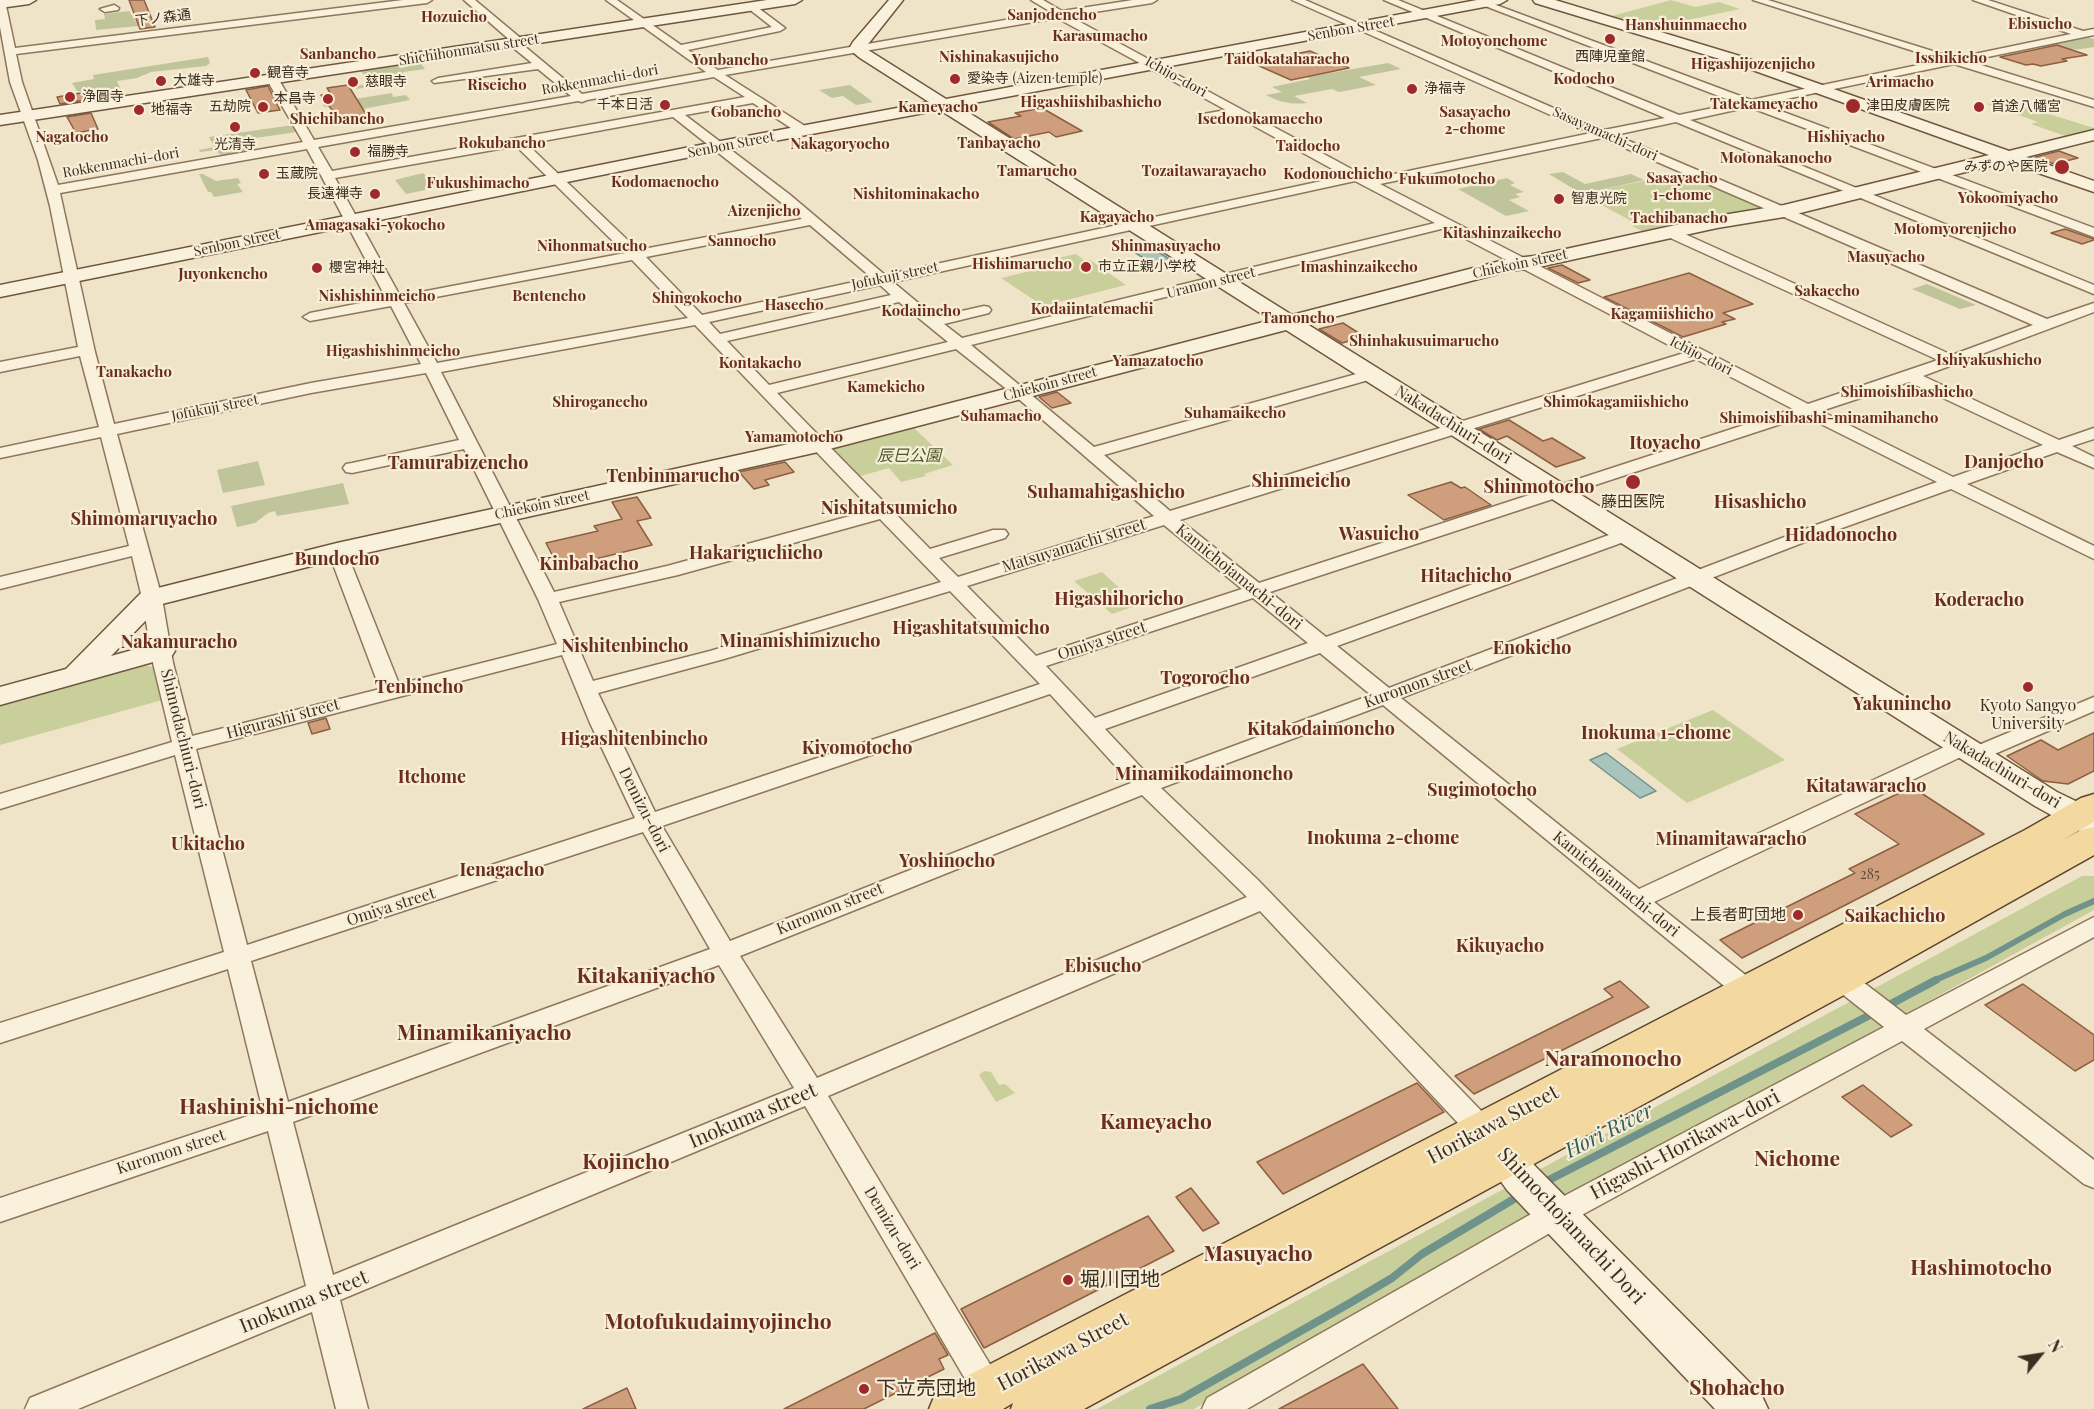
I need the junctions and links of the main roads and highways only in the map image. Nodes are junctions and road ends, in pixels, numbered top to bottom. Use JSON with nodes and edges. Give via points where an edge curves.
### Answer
{"nodes":[{"id":1,"x":2090,"y":821,"type":"edge"},
{"id":2,"x":1503,"y":1155,"type":"junction"},
{"id":3,"x":972,"y":1400,"type":"edge"},
{"id":4,"x":1036,"y":1409,"type":"edge"}],
"edges":[{"from":1,"to":2,"type":"main road","name":"Horikawa Street","via":[[2027,845],[1749,992]]},
{"from":1,"to":2,"type":"main road","name":"Horikawa Street","via":[[1851,987]]},
{"from":2,"to":3,"type":"main road","name":"Horikawa Street"},
{"from":2,"to":4,"type":"main road","name":"Horikawa Street"}]}
